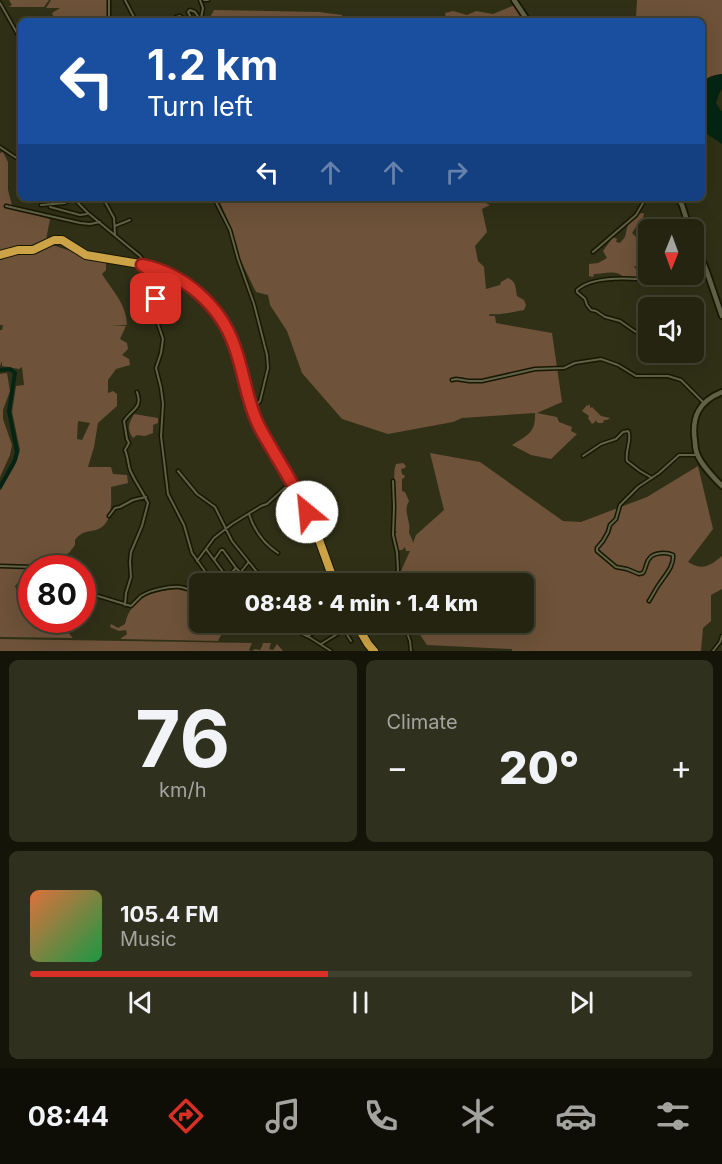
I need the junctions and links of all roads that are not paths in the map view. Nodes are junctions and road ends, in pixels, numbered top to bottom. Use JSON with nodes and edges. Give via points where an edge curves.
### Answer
{"nodes":[{"id":1,"x":109,"y":0,"type":"edge"},
{"id":2,"x":125,"y":0,"type":"edge"},
{"id":3,"x":204,"y":0,"type":"edge"},
{"id":4,"x":514,"y":0,"type":"edge"},
{"id":5,"x":0,"y":3,"type":"edge"},
{"id":6,"x":109,"y":18,"type":"edge"},
{"id":7,"x":134,"y":18,"type":"edge"},
{"id":8,"x":191,"y":18,"type":"edge"},
{"id":9,"x":198,"y":18,"type":"edge"},
{"id":10,"x":200,"y":18,"type":"edge"},
{"id":11,"x":526,"y":18,"type":"edge"},
{"id":12,"x":18,"y":35,"type":"edge"},
{"id":13,"x":0,"y":147,"type":"edge"},
{"id":14,"x":18,"y":159,"type":"edge"},
{"id":15,"x":68,"y":201,"type":"edge"},
{"id":16,"x":76,"y":201,"type":"edge"},
{"id":17,"x":105,"y":201,"type":"edge"},
{"id":18,"x":216,"y":201,"type":"edge"},
{"id":19,"x":643,"y":201,"type":"edge"},
{"id":20,"x":680,"y":201,"type":"edge"},
{"id":21,"x":41,"y":205,"type":"dead end"},
{"id":22,"x":6,"y":206,"type":"dead end"},
{"id":23,"x":50,"y":207,"type":"dead end"},
{"id":24,"x":88,"y":213,"type":"junction"},
{"id":25,"x":686,"y":219,"type":"edge"},
{"id":26,"x":130,"y":220,"type":"dead end"},
{"id":27,"x":100,"y":222,"type":"junction"},
{"id":28,"x":115,"y":225,"type":"junction"},
{"id":29,"x":115,"y":236,"type":"junction"},
{"id":30,"x":593,"y":252,"type":"dead end"},
{"id":31,"x":0,"y":255,"type":"edge"},
{"id":32,"x":704,"y":264,"type":"edge"},
{"id":33,"x":144,"y":265,"type":"junction"},
{"id":34,"x":707,"y":272,"type":"junction"},
{"id":35,"x":704,"y":273,"type":"edge"},
{"id":36,"x":638,"y":278,"type":"edge"},
{"id":37,"x":722,"y":316,"type":"edge"},
{"id":38,"x":638,"y":334,"type":"edge"},
{"id":39,"x":452,"y":380,"type":"dead end"},
{"id":40,"x":137,"y":392,"type":"dead end"},
{"id":41,"x":722,"y":392,"type":"edge"},
{"id":42,"x":704,"y":403,"type":"junction"},
{"id":43,"x":252,"y":409,"type":"junction"},
{"id":44,"x":697,"y":454,"type":"junction"},
{"id":45,"x":583,"y":456,"type":"dead end"},
{"id":46,"x":178,"y":471,"type":"dead end"},
{"id":47,"x":651,"y":478,"type":"junction"},
{"id":48,"x":393,"y":481,"type":"dead end"},
{"id":49,"x":291,"y":482,"type":"junction"},
{"id":50,"x":722,"y":486,"type":"edge"},
{"id":51,"x":146,"y":497,"type":"junction"},
{"id":52,"x":249,"y":514,"type":"junction"},
{"id":53,"x":109,"y":516,"type":"dead end"},
{"id":54,"x":226,"y":528,"type":"junction"},
{"id":55,"x":206,"y":549,"type":"junction"},
{"id":56,"x":278,"y":553,"type":"dead end"},
{"id":57,"x":214,"y":560,"type":"junction"},
{"id":58,"x":197,"y":561,"type":"junction"},
{"id":59,"x":249,"y":562,"type":"junction"},
{"id":60,"x":0,"y":566,"type":"edge"},
{"id":61,"x":18,"y":567,"type":"edge"},
{"id":62,"x":236,"y":568,"type":"junction"},
{"id":63,"x":206,"y":573,"type":"edge"},
{"id":64,"x":224,"y":573,"type":"edge"},
{"id":65,"x":230,"y":573,"type":"edge"},
{"id":66,"x":240,"y":573,"type":"joint"},
{"id":67,"x":258,"y":573,"type":"edge"},
{"id":68,"x":331,"y":573,"type":"edge"},
{"id":69,"x":397,"y":573,"type":"edge"},
{"id":70,"x":189,"y":590,"type":"edge"},
{"id":71,"x":96,"y":594,"type":"edge"},
{"id":72,"x":649,"y":601,"type":"dead end"},
{"id":73,"x":125,"y":605,"type":"junction"},
{"id":74,"x":299,"y":633,"type":"edge"},
{"id":75,"x":314,"y":633,"type":"edge"},
{"id":76,"x":339,"y":633,"type":"edge"},
{"id":77,"x":346,"y":633,"type":"edge"},
{"id":78,"x":362,"y":633,"type":"edge"},
{"id":79,"x":407,"y":633,"type":"edge"},
{"id":80,"x":722,"y":636,"type":"edge"},
{"id":81,"x":308,"y":637,"type":"junction"},
{"id":82,"x":351,"y":641,"type":"dead end"},
{"id":83,"x":321,"y":644,"type":"junction"},
{"id":84,"x":331,"y":651,"type":"edge"},
{"id":85,"x":374,"y":651,"type":"edge"},
{"id":86,"x":411,"y":651,"type":"edge"},
{"id":87,"x":713,"y":651,"type":"edge"}],
"edges":[{"from":1,"to":6,"type":"street"},
{"from":2,"to":7,"type":"street"},
{"from":3,"to":10,"type":"street"},
{"from":4,"to":11,"type":"main road"},
{"from":5,"to":12,"type":"street"},
{"from":8,"to":9,"type":"street","via":[[190,10]]},
{"from":13,"to":14,"type":"street"},
{"from":15,"to":21,"type":"street"},
{"from":16,"to":24,"type":"street"},
{"from":17,"to":28,"type":"street"},
{"from":18,"to":43,"type":"street","via":[[230,230],[267,355],[260,401]]},
{"from":19,"to":30,"type":"street","via":[[636,215]]},
{"from":20,"to":25,"type":"main road"},
{"from":22,"to":27,"type":"street","via":[[81,223]]},
{"from":23,"to":24,"type":"street","via":[[80,215]]},
{"from":24,"to":27,"type":"street"},
{"from":26,"to":28,"type":"street"},
{"from":27,"to":29,"type":"street"},
{"from":28,"to":29,"type":"street"},
{"from":29,"to":33,"type":"street","via":[[140,256]]},
{"from":31,"to":33,"type":"highway","via":[[33,250],[51,241],[65,242],[86,255]]},
{"from":32,"to":34,"type":"main road"},
{"from":33,"to":43,"type":"highway","via":[[183,282],[216,312],[234,345]]},
{"from":33,"to":58,"type":"street","via":[[149,271],[163,339],[156,368],[163,404],[161,436],[168,494]]},
{"from":34,"to":35,"type":"street"},
{"from":34,"to":37,"type":"main road"},
{"from":36,"to":38,"type":"street","via":[[592,282],[577,290],[591,310],[620,321]]},
{"from":39,"to":42,"type":"street","via":[[482,381],[601,359],[636,376],[681,380]]},
{"from":40,"to":51,"type":"street","via":[[138,405],[124,421],[129,443],[125,450],[133,476]]},
{"from":41,"to":42,"type":"main road"},
{"from":42,"to":44,"type":"main road","via":[[694,423]]},
{"from":43,"to":49,"type":"highway"},
{"from":44,"to":47,"type":"street","via":[[679,455]]},
{"from":44,"to":50,"type":"main road"},
{"from":45,"to":47,"type":"street","via":[[628,431],[627,461]]},
{"from":46,"to":54,"type":"street","via":[[197,494],[215,507]]},
{"from":47,"to":72,"type":"street","via":[[620,506],[596,549],[616,567],[641,574],[652,556],[665,552],[673,555],[670,568]]},
{"from":48,"to":69,"type":"street"},
{"from":49,"to":52,"type":"street"},
{"from":49,"to":68,"type":"highway","via":[[312,522]]},
{"from":51,"to":53,"type":"street","via":[[116,508]]},
{"from":51,"to":73,"type":"street","via":[[148,509],[131,552]]},
{"from":52,"to":54,"type":"street"},
{"from":52,"to":56,"type":"street","via":[[258,533]]},
{"from":54,"to":55,"type":"street"},
{"from":54,"to":59,"type":"street"},
{"from":55,"to":57,"type":"street"},
{"from":55,"to":58,"type":"street"},
{"from":57,"to":62,"type":"street","via":[[223,550]]},
{"from":57,"to":64,"type":"street"},
{"from":58,"to":63,"type":"street"},
{"from":59,"to":66,"type":"street"},
{"from":59,"to":67,"type":"street"},
{"from":60,"to":61,"type":"street"},
{"from":62,"to":65,"type":"street"},
{"from":62,"to":66,"type":"street"},
{"from":70,"to":73,"type":"street","via":[[166,588]]},
{"from":71,"to":73,"type":"street"},
{"from":74,"to":81,"type":"street"},
{"from":75,"to":81,"type":"street"},
{"from":76,"to":83,"type":"street"},
{"from":77,"to":82,"type":"street"},
{"from":78,"to":85,"type":"highway"},
{"from":79,"to":86,"type":"street"},
{"from":80,"to":87,"type":"street"},
{"from":81,"to":83,"type":"street"},
{"from":83,"to":84,"type":"street"}]}
